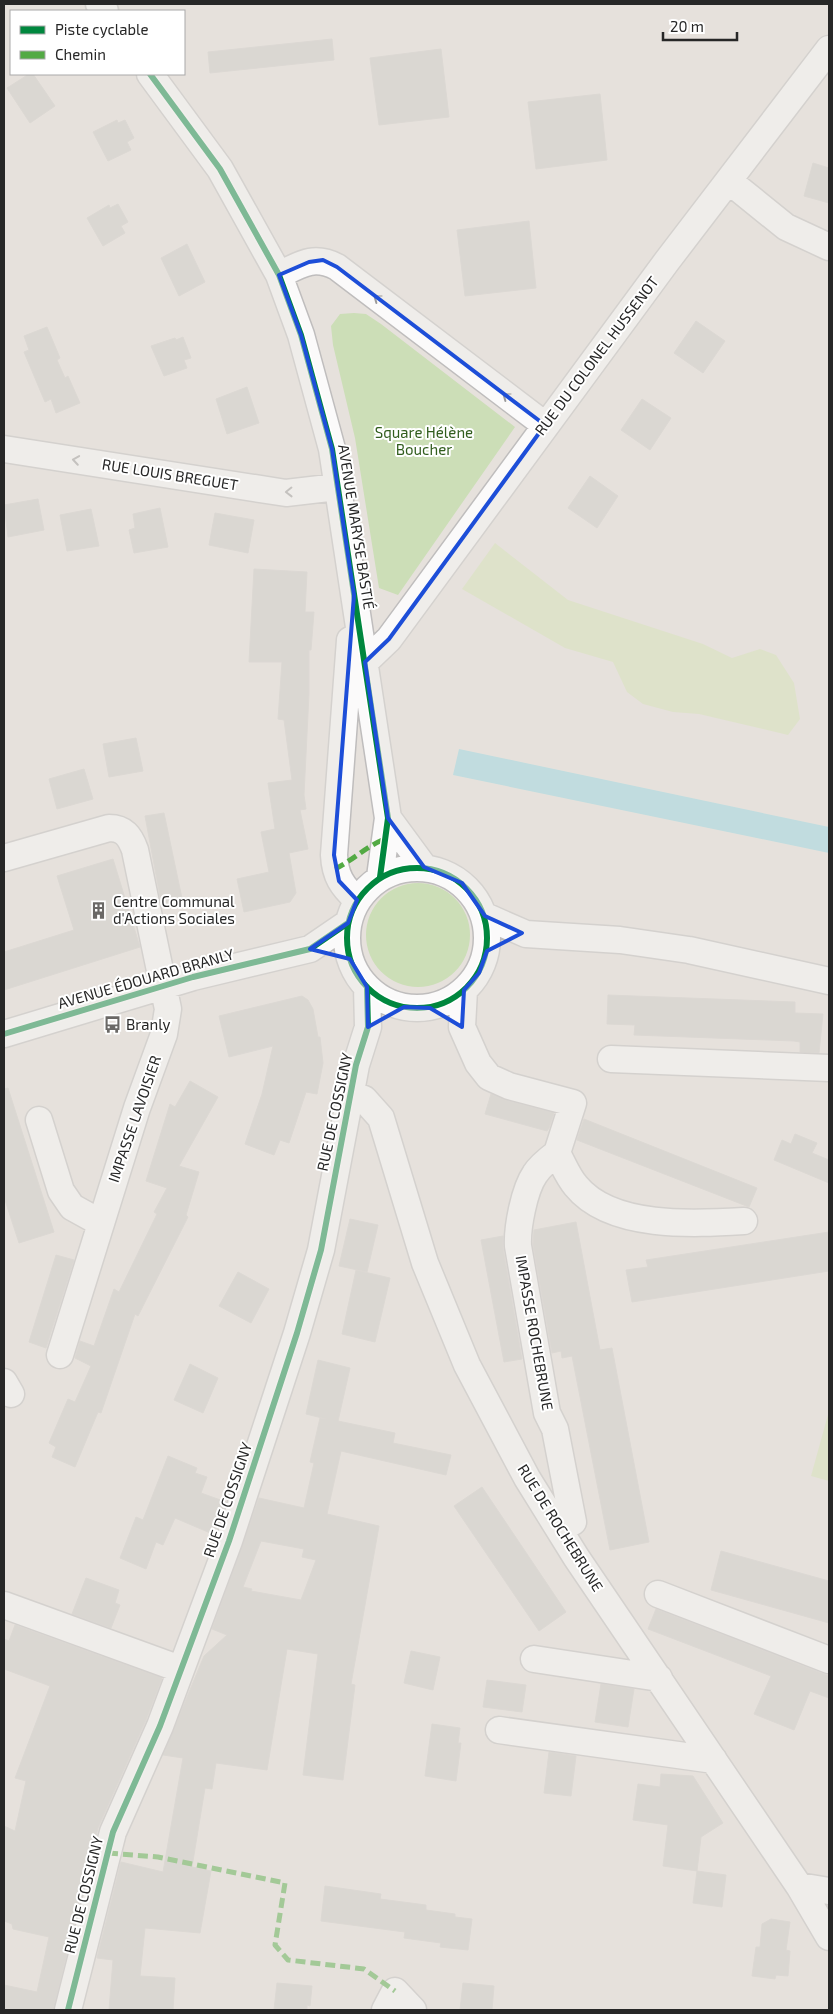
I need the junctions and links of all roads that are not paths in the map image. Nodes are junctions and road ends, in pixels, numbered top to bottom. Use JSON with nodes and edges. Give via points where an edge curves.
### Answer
{"nodes":[{"id":1,"x":829,"y":49,"type":"edge"},
{"id":2,"x":151,"y":75,"type":"edge"},
{"id":3,"x":729,"y":181,"type":"junction"},
{"id":4,"x":829,"y":247,"type":"edge"},
{"id":5,"x":279,"y":275,"type":"junction"},
{"id":6,"x":545,"y":425,"type":"junction"},
{"id":7,"x":4,"y":449,"type":"edge"},
{"id":8,"x":337,"y":487,"type":"junction"},
{"id":9,"x":354,"y":596,"type":"junction"},
{"id":10,"x":365,"y":662,"type":"junction"},
{"id":11,"x":388,"y":818,"type":"junction"},
{"id":12,"x":4,"y":858,"type":"edge"},
{"id":13,"x":424,"y":867,"type":"junction"},
{"id":14,"x":380,"y":878,"type":"junction"},
{"id":15,"x":353,"y":912,"type":"junction"},
{"id":16,"x":485,"y":916,"type":"junction"},
{"id":17,"x":522,"y":933,"type":"junction"},
{"id":18,"x":310,"y":949,"type":"junction"},
{"id":19,"x":487,"y":951,"type":"junction"},
{"id":20,"x":350,"y":959,"type":"junction"},
{"id":21,"x":829,"y":981,"type":"edge"},
{"id":22,"x":163,"y":985,"type":"junction"},
{"id":23,"x":367,"y":987,"type":"junction"},
{"id":24,"x":464,"y":990,"type":"junction"},
{"id":25,"x":404,"y":1007,"type":"junction"},
{"id":26,"x":430,"y":1008,"type":"junction"},
{"id":27,"x":368,"y":1027,"type":"junction"},
{"id":28,"x":462,"y":1027,"type":"junction"},
{"id":29,"x":4,"y":1034,"type":"edge"},
{"id":30,"x":611,"y":1059,"type":"dead end"},
{"id":31,"x":829,"y":1068,"type":"edge"},
{"id":32,"x":350,"y":1094,"type":"junction"},
{"id":33,"x":39,"y":1120,"type":"dead end"},
{"id":34,"x":557,"y":1153,"type":"junction"},
{"id":35,"x":744,"y":1221,"type":"dead end"},
{"id":36,"x":101,"y":1223,"type":"junction"},
{"id":37,"x":60,"y":1355,"type":"dead end"},
{"id":38,"x":573,"y":1522,"type":"dead end"},
{"id":39,"x":658,"y":1594,"type":"dead end"},
{"id":40,"x":4,"y":1605,"type":"edge"},
{"id":41,"x":534,"y":1660,"type":"dead end"},
{"id":42,"x":829,"y":1660,"type":"edge"},
{"id":43,"x":180,"y":1670,"type":"junction"},
{"id":44,"x":660,"y":1678,"type":"junction"},
{"id":45,"x":499,"y":1730,"type":"dead end"},
{"id":46,"x":714,"y":1760,"type":"junction"},
{"id":47,"x":799,"y":1886,"type":"junction"},
{"id":48,"x":829,"y":1891,"type":"edge"},
{"id":49,"x":829,"y":1937,"type":"edge"},
{"id":50,"x":390,"y":2000,"type":"edge"},
{"id":51,"x":68,"y":2010,"type":"edge"},
{"id":52,"x":413,"y":2010,"type":"edge"}],
"edges":[{"from":1,"to":3,"type":"street","name":"RUE DU COLONEL HUSSENOT"},
{"from":2,"to":5,"type":"street","name":"AVENUE MARYSE BASTIÉ","via":[[220,169]]},
{"from":3,"to":4,"type":"street","via":[[786,227]]},
{"from":3,"to":6,"type":"street","name":"RUE DU COLONEL HUSSENOT"},
{"from":6,"to":5,"type":"street","one_way":true,"via":[[337,267],[323,260],[309,262]]},
{"from":5,"to":8,"type":"street","name":"AVENUE MARYSE BASTIÉ","via":[[321,403]]},
{"from":6,"to":10,"type":"street","name":"RUE DU COLONEL HUSSENOT","via":[[389,639]]},
{"from":8,"to":7,"type":"street","name":"RUE LOUIS BREGUET","one_way":true,"via":[[286,493]]},
{"from":8,"to":9,"type":"street","name":"AVENUE MARYSE BASTIÉ"},
{"from":9,"to":10,"type":"street","name":"AVENUE MARYSE BASTIÉ"},
{"from":9,"to":15,"type":"street","name":"AVENUE MARYSE BASTIÉ","via":[[334,855],[339,881]]},
{"from":10,"to":11,"type":"street","name":"AVENUE MARYSE BASTIÉ"},
{"from":11,"to":13,"type":"street","name":"AVENUE MARYSE BASTIÉ"},
{"from":11,"to":14,"type":"street","name":"AVENUE MARYSE BASTIÉ"},
{"from":12,"to":22,"type":"street","name":"IMPASSE LAVOISIER","via":[[109,828],[126,832],[135,850]]},
{"from":13,"to":14,"type":"street","via":[[409,867]]},
{"from":13,"to":16,"type":"street","via":[[444,872],[462,883],[476,898]]},
{"from":14,"to":15,"type":"street","via":[[367,888]]},
{"from":15,"to":18,"type":"street","name":"AVENUE ÉDOUARD BRANLY"},
{"from":15,"to":20,"type":"street","via":[[346,936]]},
{"from":16,"to":17,"type":"street"},
{"from":16,"to":19,"type":"street"},
{"from":17,"to":19,"type":"street"},
{"from":17,"to":21,"type":"street","via":[[620,940],[689,950]]},
{"from":18,"to":20,"type":"street","name":"AVENUE ÉDOUARD BRANLY"},
{"from":18,"to":22,"type":"street","name":"AVENUE ÉDOUARD BRANLY"},
{"from":19,"to":24,"type":"street","via":[[479,972]]},
{"from":20,"to":23,"type":"street"},
{"from":22,"to":29,"type":"street","name":"AVENUE ÉDOUARD BRANLY"},
{"from":22,"to":36,"type":"street","name":"IMPASSE LAVOISIER","via":[[168,1009],[164,1034]]},
{"from":23,"to":25,"type":"street","via":[[384,1000]]},
{"from":23,"to":27,"type":"street","name":"RUE DE COSSIGNY"},
{"from":24,"to":26,"type":"street"},
{"from":24,"to":28,"type":"street"},
{"from":25,"to":26,"type":"street"},
{"from":25,"to":27,"type":"street"},
{"from":26,"to":28,"type":"street"},
{"from":27,"to":32,"type":"street","name":"RUE DE COSSIGNY"},
{"from":28,"to":34,"type":"street","via":[[478,1063],[489,1077],[509,1086],[573,1103]]},
{"from":30,"to":31,"type":"street"},
{"from":32,"to":43,"type":"street","name":"RUE DE COSSIGNY","via":[[321,1250],[300,1324],[229,1541]]},
{"from":32,"to":44,"type":"street","name":"RUE DE ROCHEBRUNE","via":[[364,1099],[381,1118],[425,1263],[467,1365],[527,1478],[576,1557]]},
{"from":33,"to":36,"type":"street","via":[[61,1191],[72,1207]]},
{"from":34,"to":35,"type":"street","via":[[575,1186],[600,1206],[619,1213],[695,1224]]},
{"from":34,"to":38,"type":"street","name":"IMPASSE ROCHEBRUNE","via":[[542,1165],[532,1180],[518,1233],[518,1246],[547,1413],[555,1429]]},
{"from":36,"to":37,"type":"street","name":"IMPASSE LAVOISIER"},
{"from":39,"to":42,"type":"street"},
{"from":40,"to":43,"type":"street"},
{"from":41,"to":44,"type":"street"},
{"from":43,"to":51,"type":"street","name":"RUE DE COSSIGNY","via":[[160,1726],[113,1832]]},
{"from":44,"to":46,"type":"street","name":"RUE DE ROCHEBRUNE"},
{"from":45,"to":46,"type":"street"},
{"from":46,"to":47,"type":"street","name":"RUE DE ROCHEBRUNE"},
{"from":47,"to":48,"type":"street"},
{"from":47,"to":49,"type":"street","name":"RUE DE ROCHEBRUNE"},
{"from":50,"to":52,"type":"street"}]}
